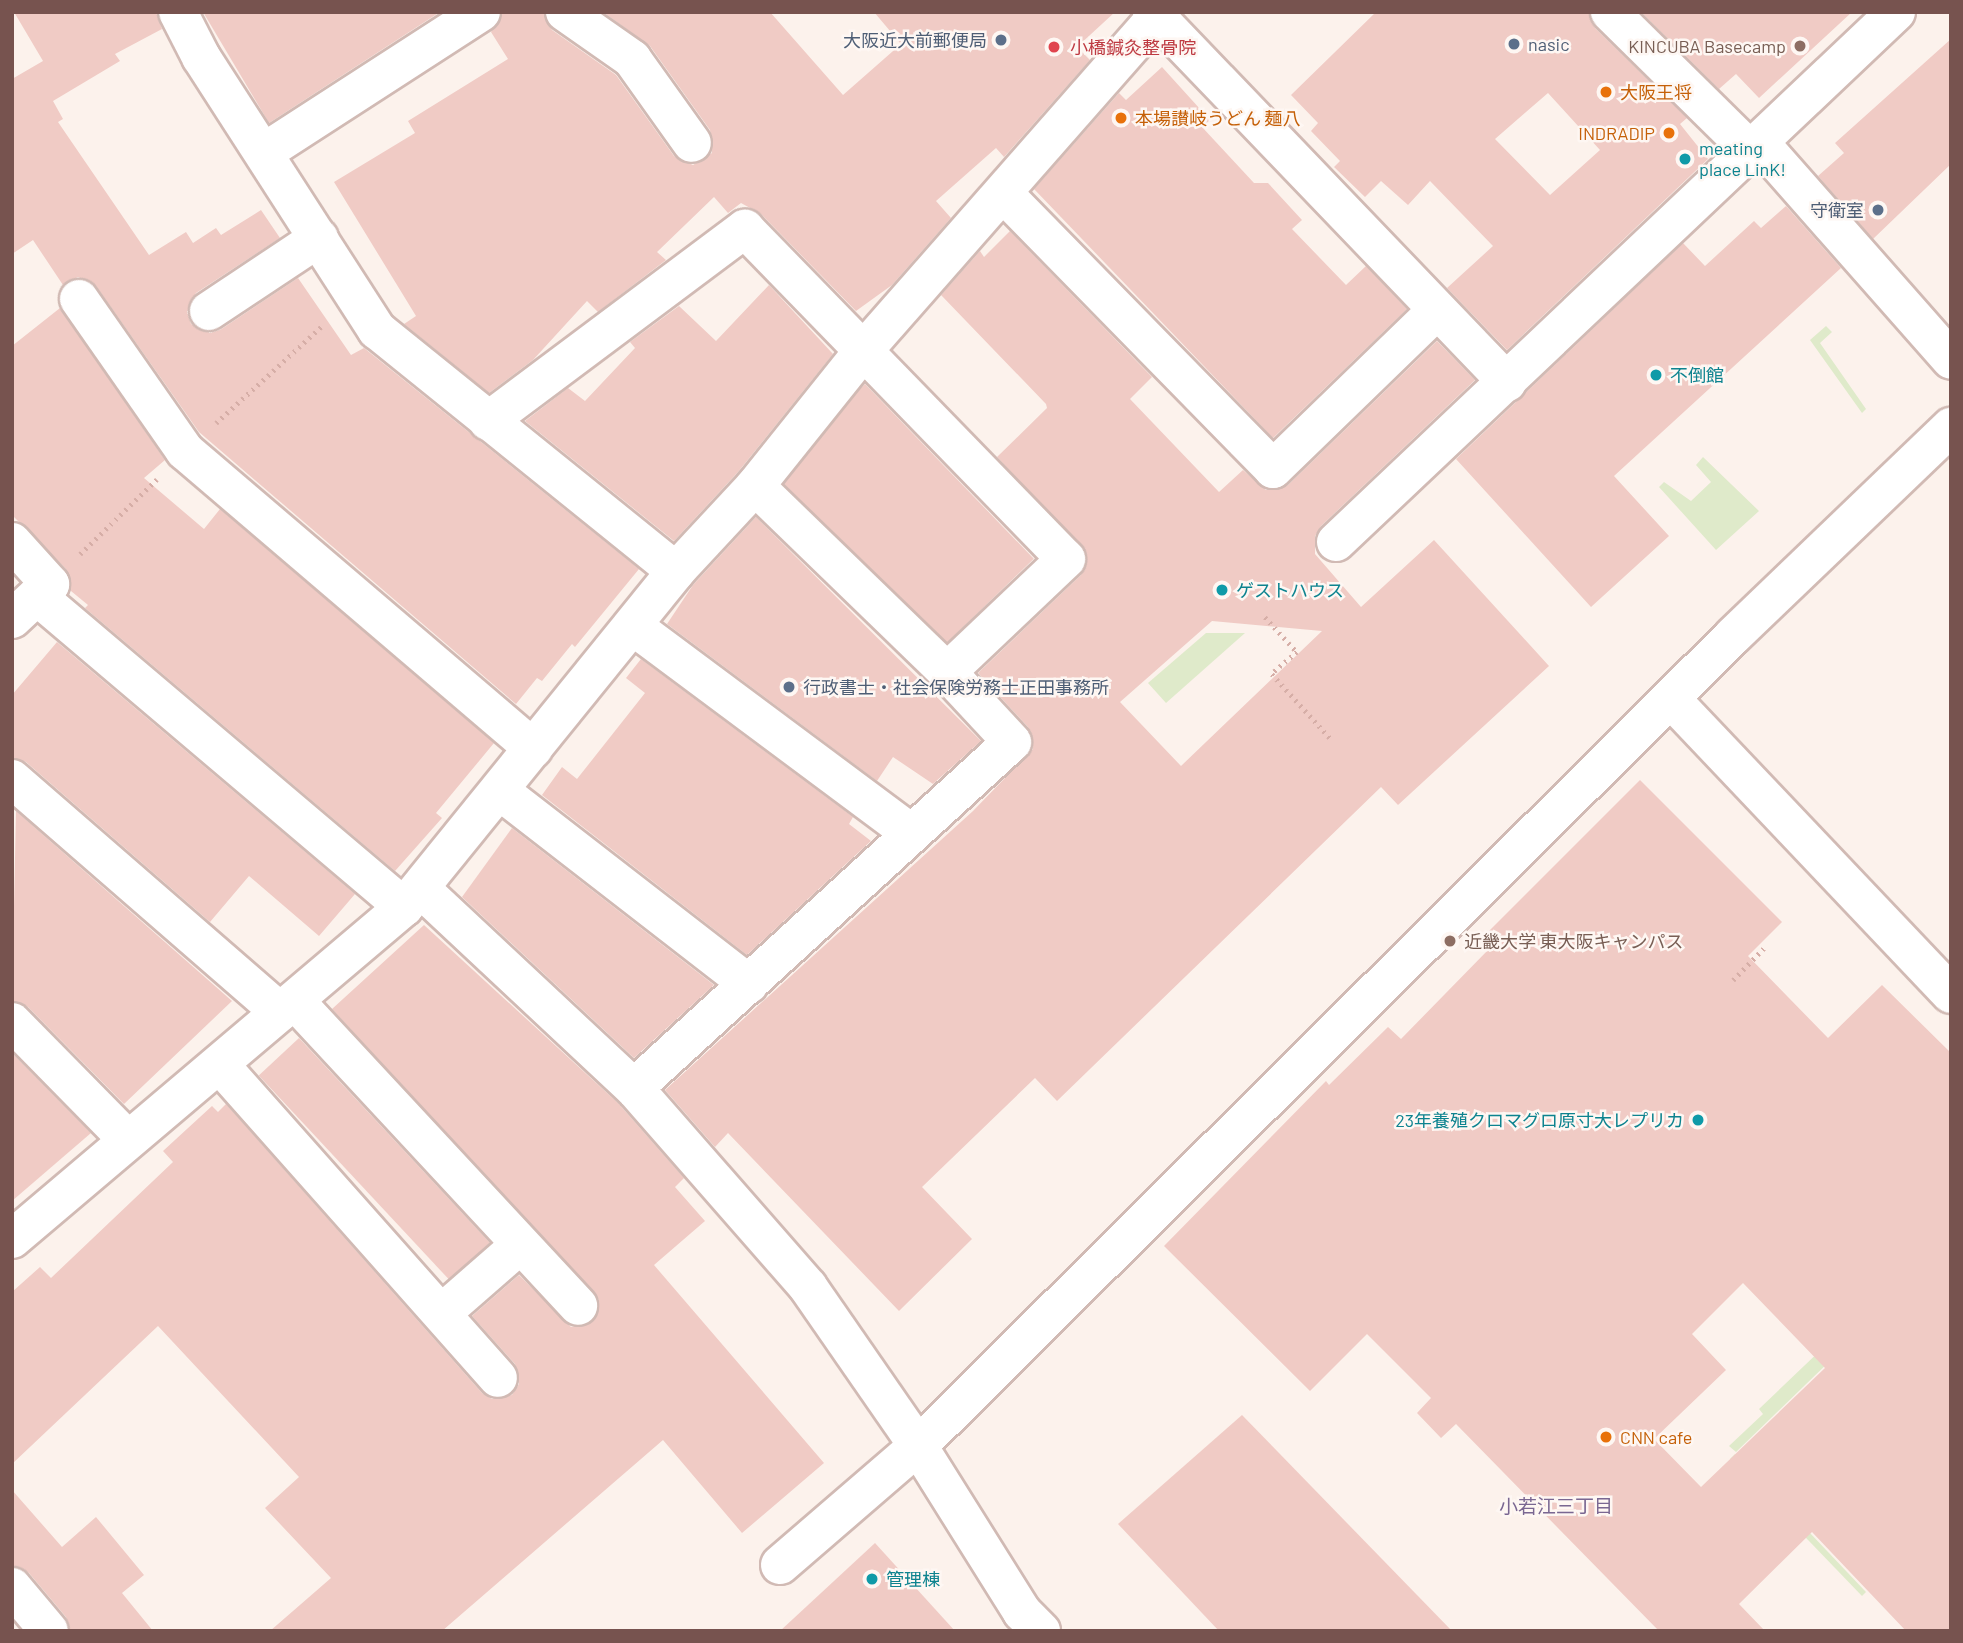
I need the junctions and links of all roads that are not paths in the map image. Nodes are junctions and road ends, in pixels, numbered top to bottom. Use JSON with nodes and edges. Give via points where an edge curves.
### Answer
{"nodes":[{"id":1,"x":178,"y":12,"type":"edge"},
{"id":2,"x":481,"y":12,"type":"edge"},
{"id":3,"x":565,"y":12,"type":"edge"},
{"id":4,"x":1610,"y":12,"type":"edge"},
{"id":5,"x":1896,"y":12,"type":"edge"},
{"id":6,"x":1157,"y":14,"type":"edge"},
{"id":7,"x":692,"y":143,"type":"dead end"},
{"id":8,"x":1756,"y":148,"type":"junction"},
{"id":9,"x":266,"y":151,"type":"junction"},
{"id":10,"x":1003,"y":193,"type":"junction"},
{"id":11,"x":319,"y":238,"type":"junction"},
{"id":12,"x":79,"y":299,"type":"dead end"},
{"id":13,"x":209,"y":311,"type":"dead end"},
{"id":14,"x":1436,"y":311,"type":"junction"},
{"id":15,"x":864,"y":350,"type":"junction"},
{"id":16,"x":1951,"y":360,"type":"edge"},
{"id":17,"x":1507,"y":382,"type":"junction"},
{"id":18,"x":488,"y":421,"type":"junction"},
{"id":19,"x":1951,"y":427,"type":"edge"},
{"id":20,"x":755,"y":486,"type":"junction"},
{"id":21,"x":12,"y":542,"type":"edge"},
{"id":22,"x":1336,"y":542,"type":"dead end"},
{"id":23,"x":676,"y":571,"type":"junction"},
{"id":24,"x":25,"y":608,"type":"edge"},
{"id":25,"x":633,"y":626,"type":"junction"},
{"id":26,"x":947,"y":672,"type":"junction"},
{"id":27,"x":1672,"y":700,"type":"junction"},
{"id":28,"x":533,"y":748,"type":"junction"},
{"id":29,"x":12,"y":779,"type":"edge"},
{"id":30,"x":500,"y":791,"type":"junction"},
{"id":31,"x":911,"y":833,"type":"junction"},
{"id":32,"x":412,"y":897,"type":"junction"},
{"id":33,"x":749,"y":984,"type":"junction"},
{"id":34,"x":1951,"y":994,"type":"edge"},
{"id":35,"x":288,"y":1007,"type":"junction"},
{"id":36,"x":12,"y":1022,"type":"edge"},
{"id":37,"x":220,"y":1066,"type":"junction"},
{"id":38,"x":634,"y":1088,"type":"junction"},
{"id":39,"x":128,"y":1140,"type":"junction"},
{"id":40,"x":12,"y":1239,"type":"edge"},
{"id":41,"x":520,"y":1245,"type":"junction"},
{"id":42,"x":578,"y":1306,"type":"dead end"},
{"id":43,"x":442,"y":1313,"type":"junction"},
{"id":44,"x":499,"y":1377,"type":"dead end"},
{"id":45,"x":918,"y":1446,"type":"junction"},
{"id":46,"x":780,"y":1564,"type":"dead end"},
{"id":47,"x":12,"y":1587,"type":"edge"},
{"id":48,"x":49,"y":1631,"type":"edge"},
{"id":49,"x":1041,"y":1631,"type":"edge"}],
"edges":[{"from":1,"to":9,"type":"street","via":[[201,57]]},
{"from":2,"to":9,"type":"street"},
{"from":3,"to":7,"type":"street","via":[[632,59]]},
{"from":4,"to":8,"type":"street"},
{"from":5,"to":8,"type":"street"},
{"from":6,"to":10,"type":"street"},
{"from":6,"to":14,"type":"street"},
{"from":8,"to":16,"type":"street"},
{"from":8,"to":17,"type":"street"},
{"from":9,"to":11,"type":"street"},
{"from":10,"to":14,"type":"street","via":[[1273,469]]},
{"from":10,"to":15,"type":"street"},
{"from":11,"to":13,"type":"street"},
{"from":11,"to":18,"type":"street","via":[[377,330]]},
{"from":12,"to":28,"type":"street","via":[[185,452]]},
{"from":14,"to":17,"type":"street"},
{"from":15,"to":18,"type":"street","via":[[745,229]]},
{"from":15,"to":20,"type":"street"},
{"from":15,"to":26,"type":"street","via":[[1066,558]]},
{"from":17,"to":22,"type":"street"},
{"from":18,"to":23,"type":"street"},
{"from":19,"to":27,"type":"street"},
{"from":20,"to":23,"type":"street"},
{"from":20,"to":26,"type":"street"},
{"from":21,"to":24,"type":"street","via":[[50,584]]},
{"from":23,"to":25,"type":"street"},
{"from":24,"to":32,"type":"street"},
{"from":25,"to":28,"type":"street"},
{"from":25,"to":31,"type":"street"},
{"from":26,"to":31,"type":"street","via":[[1012,742]]},
{"from":27,"to":34,"type":"street"},
{"from":27,"to":45,"type":"street"},
{"from":28,"to":30,"type":"street"},
{"from":29,"to":35,"type":"street"},
{"from":30,"to":32,"type":"street"},
{"from":30,"to":33,"type":"street"},
{"from":31,"to":33,"type":"street"},
{"from":32,"to":35,"type":"street"},
{"from":32,"to":38,"type":"street"},
{"from":33,"to":38,"type":"street"},
{"from":35,"to":37,"type":"street"},
{"from":35,"to":41,"type":"street"},
{"from":36,"to":39,"type":"street"},
{"from":37,"to":39,"type":"street"},
{"from":37,"to":43,"type":"street"},
{"from":38,"to":45,"type":"street","via":[[808,1287]]},
{"from":39,"to":40,"type":"street"},
{"from":41,"to":42,"type":"street"},
{"from":41,"to":43,"type":"street"},
{"from":43,"to":44,"type":"street"},
{"from":45,"to":46,"type":"street"},
{"from":45,"to":49,"type":"street","via":[[1022,1612]]},
{"from":47,"to":48,"type":"street"}]}
